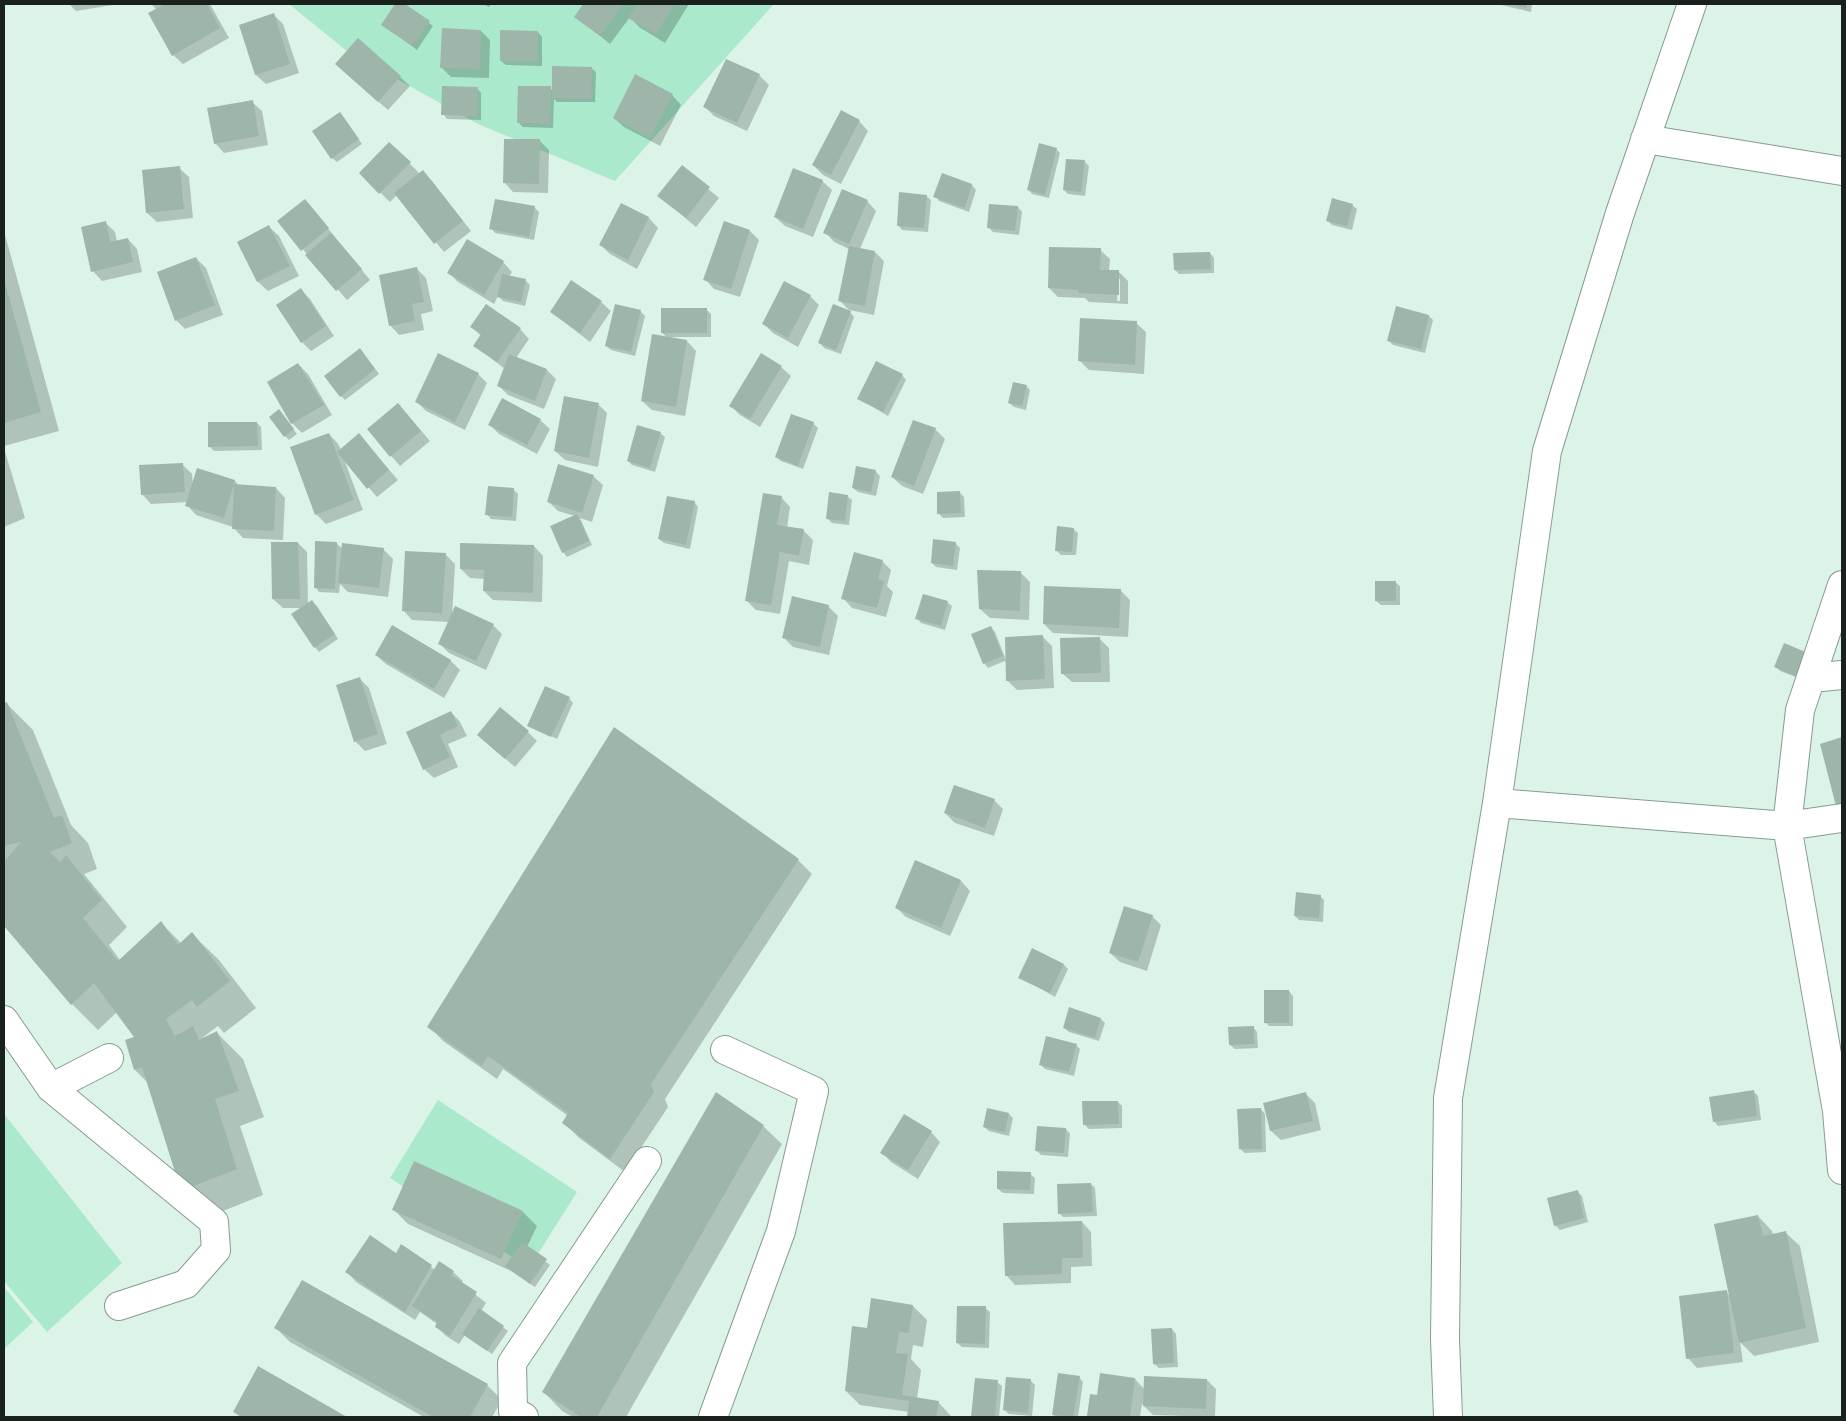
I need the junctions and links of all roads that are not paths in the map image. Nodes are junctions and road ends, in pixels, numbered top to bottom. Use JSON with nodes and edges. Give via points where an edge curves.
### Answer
{"nodes":[{"id":1,"x":1692,"y":4,"type":"edge"},
{"id":2,"x":1645,"y":139,"type":"junction"},
{"id":3,"x":1842,"y":171,"type":"edge"},
{"id":4,"x":1842,"y":585,"type":"edge"},
{"id":5,"x":1842,"y":675,"type":"edge"},
{"id":6,"x":1812,"y":678,"type":"junction"},
{"id":7,"x":1497,"y":803,"type":"junction"},
{"id":8,"x":1842,"y":818,"type":"edge"},
{"id":9,"x":1788,"y":826,"type":"junction"},
{"id":10,"x":4,"y":1020,"type":"edge"},
{"id":11,"x":725,"y":1050,"type":"dead end"},
{"id":12,"x":109,"y":1058,"type":"dead end"},
{"id":13,"x":51,"y":1088,"type":"junction"},
{"id":14,"x":1839,"y":1112,"type":"edge"},
{"id":15,"x":647,"y":1161,"type":"dead end"},
{"id":16,"x":1842,"y":1170,"type":"edge"},
{"id":17,"x":119,"y":1306,"type":"dead end"},
{"id":18,"x":524,"y":1417,"type":"edge"},
{"id":19,"x":713,"y":1417,"type":"edge"},
{"id":20,"x":1448,"y":1417,"type":"edge"}],
"edges":[{"from":1,"to":2,"type":"street"},
{"from":2,"to":3,"type":"street"},
{"from":2,"to":7,"type":"street","via":[[1547,451]]},
{"from":4,"to":6,"type":"street"},
{"from":5,"to":6,"type":"street"},
{"from":6,"to":9,"type":"street","via":[[1800,710]]},
{"from":7,"to":9,"type":"street"},
{"from":7,"to":20,"type":"street","via":[[1448,1098],[1445,1339]]},
{"from":8,"to":9,"type":"street"},
{"from":9,"to":14,"type":"street"},
{"from":10,"to":13,"type":"street"},
{"from":11,"to":19,"type":"street","via":[[814,1091],[781,1231]]},
{"from":12,"to":13,"type":"street"},
{"from":13,"to":17,"type":"street","via":[[214,1222],[216,1250],[186,1284]]},
{"from":14,"to":16,"type":"street"},
{"from":15,"to":18,"type":"street","via":[[512,1363],[513,1411]]}]}
